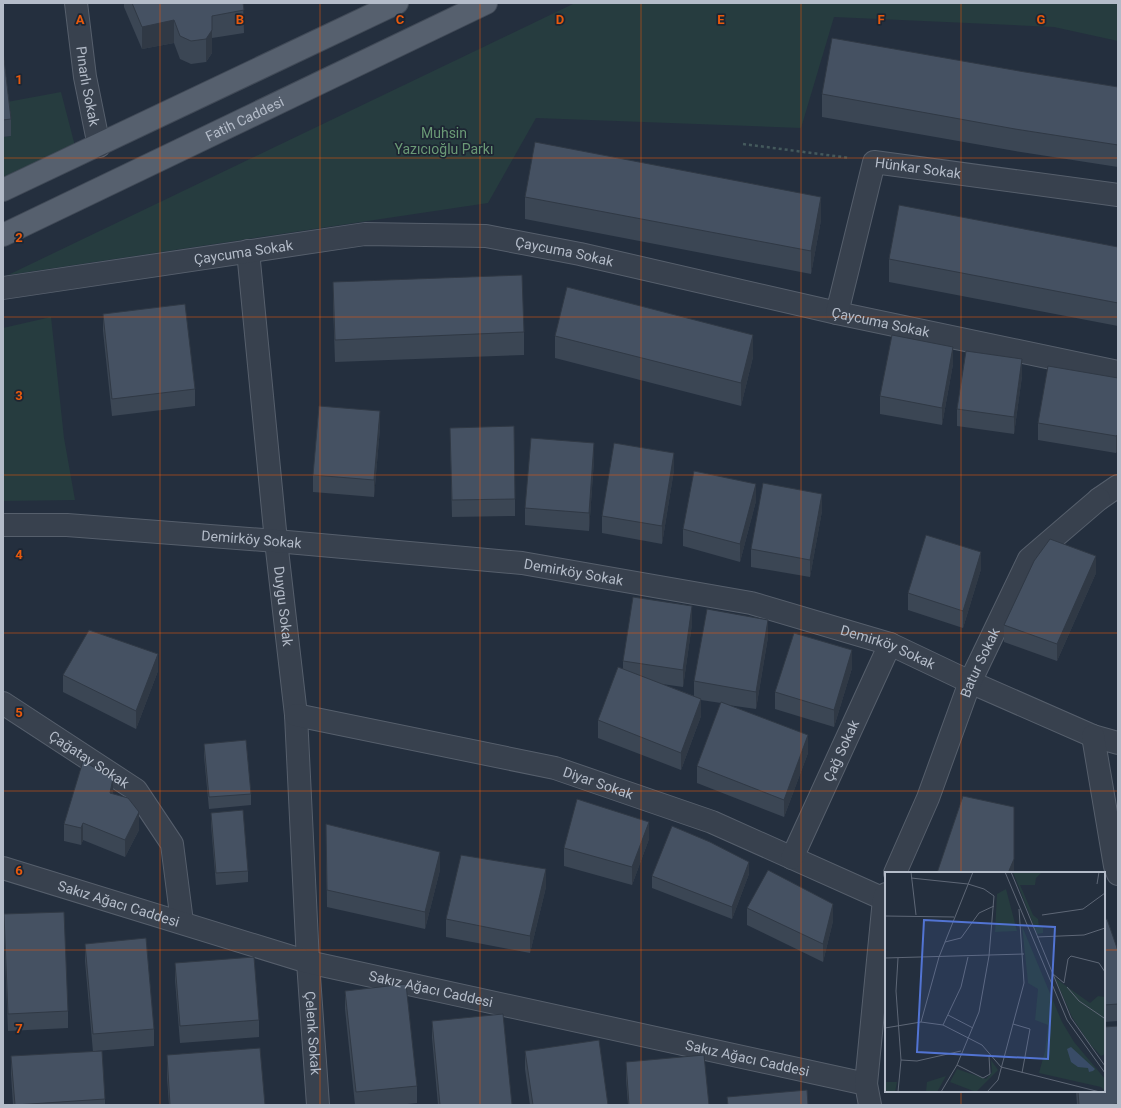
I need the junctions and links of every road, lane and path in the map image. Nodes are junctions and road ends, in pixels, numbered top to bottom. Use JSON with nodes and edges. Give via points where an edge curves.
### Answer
{"nodes":[{"id":1,"x":76,"y":3,"type":"edge"},
{"id":2,"x":486,"y":3,"type":"edge"},
{"id":3,"x":391,"y":5,"type":"edge"},
{"id":4,"x":743,"y":144,"type":"dead end"},
{"id":5,"x":99,"y":146,"type":"junction"},
{"id":6,"x":874,"y":162,"type":"junction"},
{"id":7,"x":3,"y":190,"type":"edge"},
{"id":8,"x":1118,"y":196,"type":"edge"},
{"id":9,"x":3,"y":235,"type":"edge"},
{"id":10,"x":248,"y":251,"type":"junction"},
{"id":11,"x":3,"y":288,"type":"edge"},
{"id":12,"x":837,"y":313,"type":"junction"},
{"id":13,"x":1118,"y":372,"type":"edge"},
{"id":14,"x":1118,"y":486,"type":"edge"},
{"id":15,"x":1108,"y":497,"type":"edge"},
{"id":16,"x":3,"y":525,"type":"edge"},
{"id":17,"x":276,"y":541,"type":"junction"},
{"id":18,"x":890,"y":644,"type":"junction"},
{"id":19,"x":970,"y":682,"type":"junction"},
{"id":20,"x":3,"y":703,"type":"edge"},
{"id":21,"x":296,"y":715,"type":"junction"},
{"id":22,"x":1093,"y":736,"type":"junction"},
{"id":23,"x":1118,"y":743,"type":"edge"},
{"id":24,"x":792,"y":858,"type":"junction"},
{"id":25,"x":3,"y":868,"type":"edge"},
{"id":26,"x":895,"y":872,"type":"edge"},
{"id":27,"x":1118,"y":874,"type":"edge"},
{"id":28,"x":885,"y":897,"type":"edge"},
{"id":29,"x":182,"y":922,"type":"junction"},
{"id":30,"x":308,"y":962,"type":"junction"},
{"id":31,"x":866,"y":1084,"type":"junction"},
{"id":32,"x":318,"y":1105,"type":"edge"},
{"id":33,"x":870,"y":1105,"type":"edge"}],
"edges":[{"from":1,"to":5,"type":"street","name":"Pınarlı Sokak","via":[[85,77]]},
{"from":2,"to":9,"type":"main road","name":"Fatih Caddesi"},
{"from":3,"to":5,"type":"main road"},
{"from":4,"to":6,"type":"path"},
{"from":5,"to":7,"type":"main road"},
{"from":6,"to":8,"type":"street","name":"Hünkar Sokak"},
{"from":6,"to":12,"type":"street","name":"Hünkar Sokak"},
{"from":10,"to":11,"type":"street","name":"Çaycuma Sokak"},
{"from":10,"to":12,"type":"street","name":"Çaycuma Sokak","via":[[364,234],[486,236],[580,254]]},
{"from":10,"to":17,"type":"street","name":"Duygu Sokak"},
{"from":12,"to":13,"type":"street","name":"Çaycuma Sokak"},
{"from":14,"to":15,"type":"street"},
{"from":15,"to":19,"type":"street","name":"Batur Sokak","via":[[1029,559]]},
{"from":16,"to":17,"type":"street","name":"Demirköy Sokak","via":[[67,526]]},
{"from":17,"to":18,"type":"street","name":"Demirköy Sokak","via":[[522,563],[750,604]]},
{"from":17,"to":21,"type":"street","name":"Duygu Sokak"},
{"from":18,"to":19,"type":"street","name":"Demirköy Sokak"},
{"from":18,"to":24,"type":"street","name":"Çağ Sokak"},
{"from":19,"to":22,"type":"street","name":"Demirköy Sokak"},
{"from":19,"to":26,"type":"street","name":"Batur Sokak","via":[[928,798]]},
{"from":20,"to":29,"type":"street","name":"Çağatay Sokak","via":[[136,790],[172,844]]},
{"from":21,"to":24,"type":"street","name":"Diyar Sokak","via":[[555,768],[712,822]]},
{"from":21,"to":30,"type":"street","name":"Duygu Sokak"},
{"from":22,"to":23,"type":"street","name":"Demirköy Sokak"},
{"from":22,"to":27,"type":"street","via":[[1102,798]]},
{"from":24,"to":28,"type":"street","name":"Diyar Sokak"},
{"from":25,"to":29,"type":"street","name":"Sakız Ağacı Caddesi"},
{"from":28,"to":31,"type":"street"},
{"from":29,"to":30,"type":"street","name":"Sakız Ağacı Caddesi"},
{"from":30,"to":31,"type":"street","name":"Sakız Ağacı Caddesi"},
{"from":30,"to":32,"type":"street","name":"Çelenk Sokak"},
{"from":31,"to":33,"type":"street"}]}
